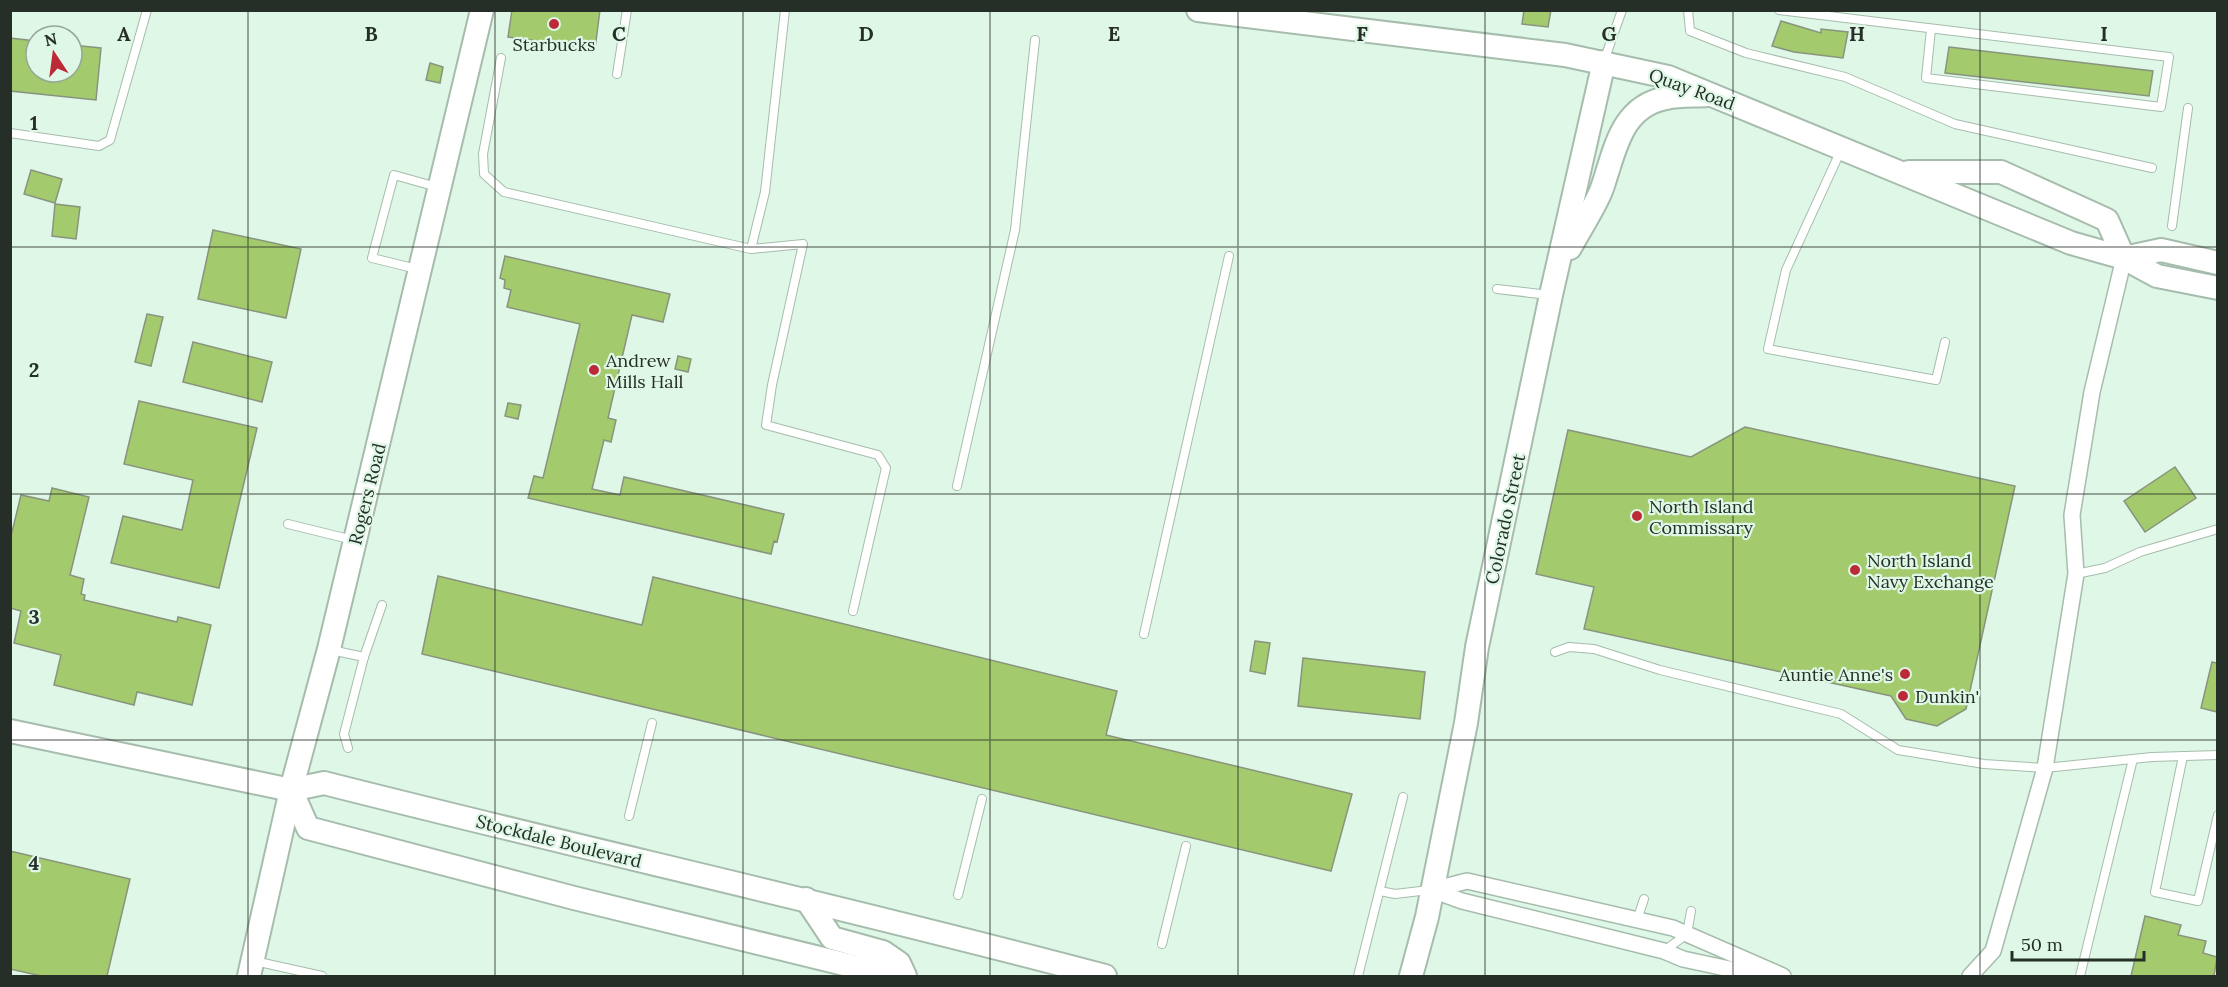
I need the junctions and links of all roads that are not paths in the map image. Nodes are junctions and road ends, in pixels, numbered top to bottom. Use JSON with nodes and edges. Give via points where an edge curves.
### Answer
{"nodes":[{"id":1,"x":147,"y":10,"type":"edge"},
{"id":2,"x":482,"y":10,"type":"edge"},
{"id":3,"x":627,"y":10,"type":"edge"},
{"id":4,"x":785,"y":10,"type":"edge"},
{"id":5,"x":1198,"y":10,"type":"edge"},
{"id":6,"x":1622,"y":10,"type":"edge"},
{"id":7,"x":1688,"y":10,"type":"edge"},
{"id":8,"x":1779,"y":10,"type":"edge"},
{"id":9,"x":1931,"y":29,"type":"junction"},
{"id":10,"x":1035,"y":40,"type":"dead end"},
{"id":11,"x":501,"y":58,"type":"dead end"},
{"id":12,"x":1604,"y":62,"type":"junction"},
{"id":13,"x":617,"y":74,"type":"dead end"},
{"id":14,"x":1714,"y":95,"type":"junction"},
{"id":15,"x":2188,"y":108,"type":"dead end"},
{"id":16,"x":10,"y":133,"type":"edge"},
{"id":17,"x":1842,"y":149,"type":"junction"},
{"id":18,"x":2152,"y":168,"type":"dead end"},
{"id":19,"x":1898,"y":172,"type":"junction"},
{"id":20,"x":439,"y":187,"type":"junction"},
{"id":21,"x":2172,"y":226,"type":"dead end"},
{"id":22,"x":751,"y":249,"type":"junction"},
{"id":23,"x":1229,"y":256,"type":"dead end"},
{"id":24,"x":2124,"y":258,"type":"junction"},
{"id":25,"x":2217,"y":263,"type":"edge"},
{"id":26,"x":420,"y":270,"type":"junction"},
{"id":27,"x":1557,"y":270,"type":"junction"},
{"id":28,"x":2217,"y":288,"type":"edge"},
{"id":29,"x":1497,"y":289,"type":"dead end"},
{"id":30,"x":1551,"y":295,"type":"junction"},
{"id":31,"x":1945,"y":342,"type":"dead end"},
{"id":32,"x":957,"y":486,"type":"dead end"},
{"id":33,"x":288,"y":524,"type":"dead end"},
{"id":34,"x":2217,"y":529,"type":"edge"},
{"id":35,"x":356,"y":540,"type":"junction"},
{"id":36,"x":2076,"y":574,"type":"junction"},
{"id":37,"x":382,"y":605,"type":"dead end"},
{"id":38,"x":853,"y":611,"type":"dead end"},
{"id":39,"x":1144,"y":634,"type":"dead end"},
{"id":40,"x":329,"y":649,"type":"junction"},
{"id":41,"x":1555,"y":652,"type":"dead end"},
{"id":42,"x":364,"y":657,"type":"junction"},
{"id":43,"x":652,"y":723,"type":"dead end"},
{"id":44,"x":10,"y":731,"type":"edge"},
{"id":45,"x":348,"y":748,"type":"dead end"},
{"id":46,"x":2217,"y":755,"type":"edge"},
{"id":47,"x":2183,"y":756,"type":"junction"},
{"id":48,"x":2133,"y":759,"type":"junction"},
{"id":49,"x":2045,"y":768,"type":"junction"},
{"id":50,"x":291,"y":790,"type":"junction"},
{"id":51,"x":1403,"y":797,"type":"dead end"},
{"id":52,"x":982,"y":799,"type":"dead end"},
{"id":53,"x":2217,"y":815,"type":"edge"},
{"id":54,"x":629,"y":816,"type":"dead end"},
{"id":55,"x":1186,"y":846,"type":"dead end"},
{"id":56,"x":1432,"y":890,"type":"junction"},
{"id":57,"x":1380,"y":891,"type":"junction"},
{"id":58,"x":958,"y":895,"type":"dead end"},
{"id":59,"x":806,"y":899,"type":"junction"},
{"id":60,"x":1644,"y":899,"type":"dead end"},
{"id":61,"x":1691,"y":911,"type":"dead end"},
{"id":62,"x":1637,"y":920,"type":"junction"},
{"id":63,"x":1687,"y":934,"type":"junction"},
{"id":64,"x":1162,"y":944,"type":"dead end"},
{"id":65,"x":1664,"y":951,"type":"junction"},
{"id":66,"x":250,"y":969,"type":"edge"},
{"id":67,"x":1411,"y":975,"type":"edge"},
{"id":68,"x":322,"y":976,"type":"edge"},
{"id":69,"x":893,"y":976,"type":"edge"},
{"id":70,"x":905,"y":976,"type":"edge"},
{"id":71,"x":1105,"y":976,"type":"edge"},
{"id":72,"x":1358,"y":976,"type":"edge"},
{"id":73,"x":1772,"y":976,"type":"edge"},
{"id":74,"x":1970,"y":976,"type":"edge"},
{"id":75,"x":2080,"y":976,"type":"edge"}],
"edges":[{"from":1,"to":16,"type":"lane","via":[[110,140],[99,146]]},
{"from":2,"to":20,"type":"main road","name":"Rogers Road"},
{"from":3,"to":13,"type":"lane"},
{"from":4,"to":22,"type":"lane","via":[[765,192]]},
{"from":5,"to":12,"type":"main road","name":"Quay Road"},
{"from":6,"to":12,"type":"lane"},
{"from":7,"to":18,"type":"lane","via":[[1689,31],[1746,53],[1845,77],[1955,124]]},
{"from":8,"to":9,"type":"lane"},
{"from":9,"to":9,"type":"lane","via":[[2169,57],[2161,107],[1926,78]]},
{"from":10,"to":32,"type":"lane","via":[[1015,230]]},
{"from":11,"to":22,"type":"lane","via":[[483,154],[484,174],[504,192]]},
{"from":12,"to":14,"type":"main road","name":"Quay Road","via":[[1668,77]]},
{"from":12,"to":27,"type":"main road","name":"Colorado Street"},
{"from":14,"to":17,"type":"main road","name":"Quay Road"},
{"from":14,"to":27,"type":"main road","via":[[1665,98],[1639,109],[1627,120],[1600,193]]},
{"from":15,"to":21,"type":"lane"},
{"from":17,"to":19,"type":"main road","name":"Quay Road"},
{"from":17,"to":31,"type":"lane","via":[[1786,270],[1768,349],[1936,380]]},
{"from":19,"to":24,"type":"main road","name":"Quay Road","via":[[2071,243]]},
{"from":19,"to":24,"type":"main road","via":[[2001,172],[2107,220]]},
{"from":20,"to":26,"type":"main road","name":"Rogers Road"},
{"from":20,"to":26,"type":"lane","via":[[394,175],[372,258]]},
{"from":22,"to":38,"type":"lane","via":[[803,244],[766,425],[878,455],[886,468]]},
{"from":23,"to":39,"type":"lane"},
{"from":24,"to":25,"type":"main road","name":"Quay Road","via":[[2161,250]]},
{"from":24,"to":28,"type":"main road","name":"Quay Road","via":[[2157,276]]},
{"from":24,"to":36,"type":"street","via":[[2092,392],[2072,515]]},
{"from":26,"to":35,"type":"main road","name":"Rogers Road"},
{"from":27,"to":30,"type":"main road","name":"Colorado Street"},
{"from":29,"to":30,"type":"lane"},
{"from":30,"to":56,"type":"main road","name":"Colorado Street","via":[[1477,647],[1466,723]]},
{"from":33,"to":35,"type":"lane"},
{"from":34,"to":36,"type":"lane","via":[[2140,552],[2105,568]]},
{"from":35,"to":40,"type":"main road","name":"Rogers Road"},
{"from":36,"to":49,"type":"street"},
{"from":37,"to":42,"type":"lane"},
{"from":40,"to":42,"type":"lane"},
{"from":40,"to":50,"type":"main road","name":"Rogers Road"},
{"from":41,"to":49,"type":"lane","via":[[1594,649],[1660,670],[1840,714],[1898,750],[1984,764]]},
{"from":42,"to":45,"type":"lane","via":[[344,734]]},
{"from":43,"to":54,"type":"lane"},
{"from":44,"to":50,"type":"main road","name":"Stockdale Boulevard"},
{"from":46,"to":47,"type":"lane"},
{"from":47,"to":48,"type":"lane"},
{"from":47,"to":53,"type":"lane","via":[[2155,892],[2198,901]]},
{"from":48,"to":49,"type":"lane"},
{"from":48,"to":75,"type":"lane"},
{"from":49,"to":74,"type":"street","via":[[1993,951]]},
{"from":50,"to":59,"type":"main road","name":"Stockdale Boulevard","via":[[324,783],[585,849]]},
{"from":50,"to":66,"type":"main road","name":"Rogers Road"},
{"from":50,"to":69,"type":"main road","via":[[308,828]]},
{"from":51,"to":57,"type":"lane"},
{"from":52,"to":58,"type":"lane"},
{"from":55,"to":64,"type":"lane"},
{"from":56,"to":57,"type":"lane","via":[[1395,894]]},
{"from":56,"to":62,"type":"street","via":[[1467,881]]},
{"from":56,"to":65,"type":"street","via":[[1462,901]]},
{"from":56,"to":67,"type":"main road","name":"Colorado Street"},
{"from":57,"to":72,"type":"lane"},
{"from":59,"to":70,"type":"main road","via":[[832,938],[883,952],[898,963]]},
{"from":59,"to":71,"type":"main road","name":"Stockdale Boulevard"},
{"from":60,"to":62,"type":"lane"},
{"from":61,"to":63,"type":"lane"},
{"from":62,"to":63,"type":"street"},
{"from":63,"to":65,"type":"lane"},
{"from":63,"to":73,"type":"street"},
{"from":65,"to":73,"type":"street","via":[[1683,959]]},
{"from":66,"to":68,"type":"lane"}]}
